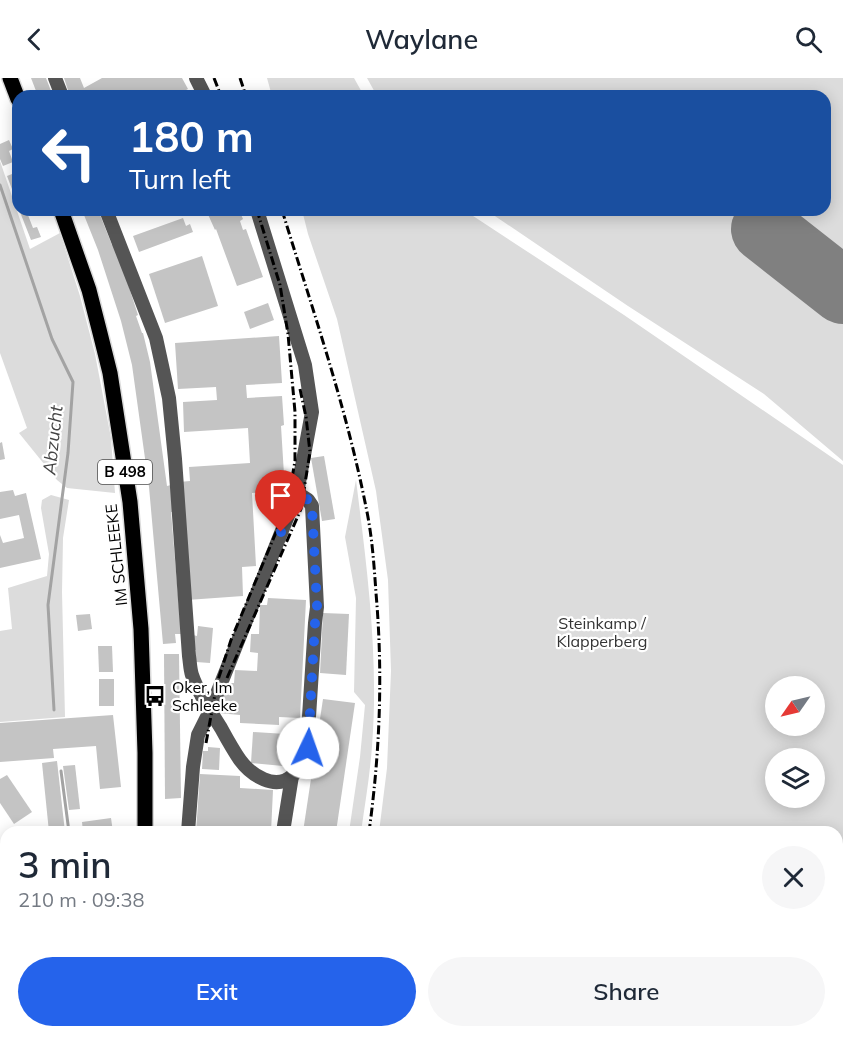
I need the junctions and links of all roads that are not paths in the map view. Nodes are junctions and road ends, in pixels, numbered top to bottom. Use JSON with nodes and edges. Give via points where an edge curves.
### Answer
{"nodes":[{"id":1,"x":63,"y":216,"type":"edge"},
{"id":2,"x":108,"y":216,"type":"edge"},
{"id":3,"x":259,"y":216,"type":"edge"},
{"id":4,"x":297,"y":493,"type":"junction"},
{"id":5,"x":210,"y":711,"type":"junction"},
{"id":6,"x":292,"y":776,"type":"junction"},
{"id":7,"x":145,"y":826,"type":"edge"},
{"id":8,"x":188,"y":826,"type":"edge"},
{"id":9,"x":284,"y":826,"type":"edge"}],
"edges":[{"from":1,"to":7,"type":"main road","name":"IM SCHLEEKE","number":"B 498","via":[[89,290],[112,384],[130,502],[142,639]]},
{"from":2,"to":5,"type":"street","via":[[156,338],[169,398],[189,656],[192,674]]},
{"from":3,"to":4,"type":"street","via":[[305,365],[312,412]]},
{"from":4,"to":5,"type":"street"},
{"from":4,"to":6,"type":"street","via":[[312,507],[317,606],[308,748]]},
{"from":5,"to":6,"type":"street","via":[[251,772],[274,782]]},
{"from":5,"to":8,"type":"street","via":[[198,735]]},
{"from":6,"to":9,"type":"street"}]}
